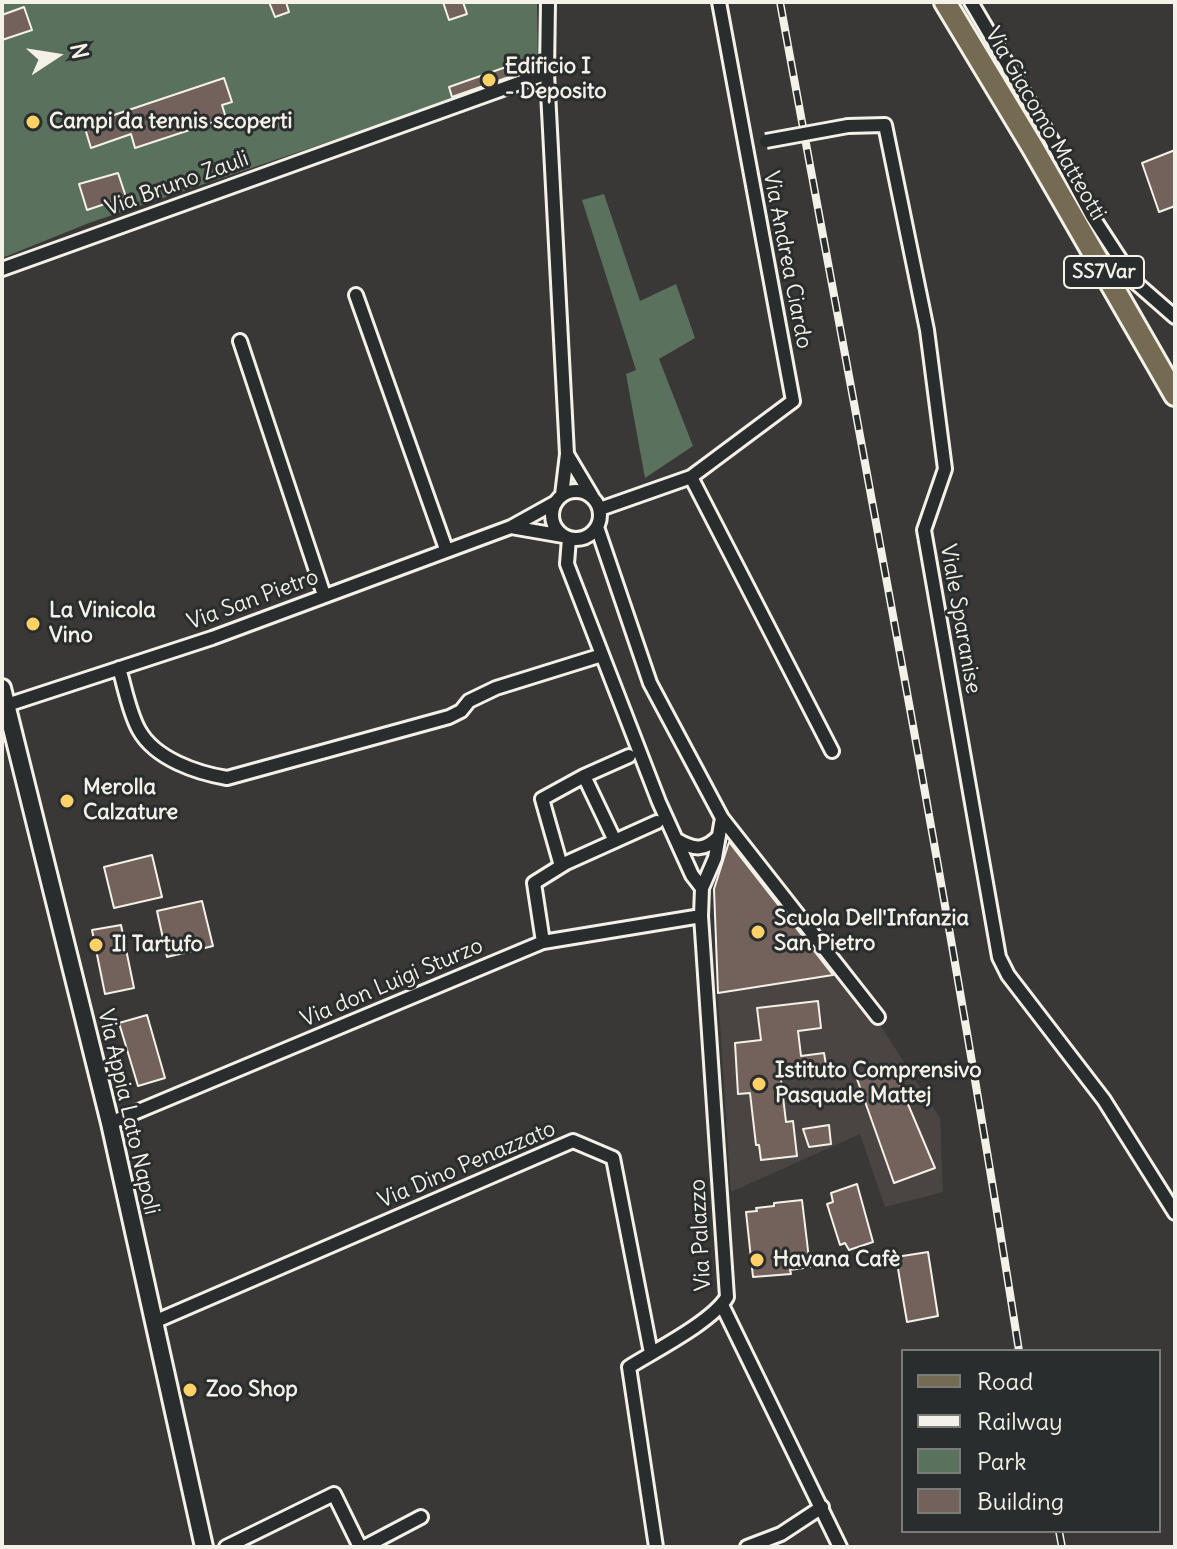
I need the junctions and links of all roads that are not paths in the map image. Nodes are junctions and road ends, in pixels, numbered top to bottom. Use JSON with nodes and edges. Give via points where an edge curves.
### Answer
{"nodes":[{"id":1,"x":548,"y":2,"type":"edge"},
{"id":2,"x":719,"y":2,"type":"edge"},
{"id":3,"x":945,"y":2,"type":"edge"},
{"id":4,"x":971,"y":2,"type":"edge"},
{"id":5,"x":547,"y":73,"type":"junction"},
{"id":6,"x":1032,"y":106,"type":"junction"},
{"id":7,"x":744,"y":144,"type":"junction"},
{"id":8,"x":1049,"y":176,"type":"junction"},
{"id":9,"x":2,"y":269,"type":"edge"},
{"id":10,"x":356,"y":295,"type":"dead end"},
{"id":11,"x":1175,"y":317,"type":"edge"},
{"id":12,"x":240,"y":341,"type":"dead end"},
{"id":13,"x":1175,"y":395,"type":"edge"},
{"id":14,"x":567,"y":454,"type":"junction"},
{"id":15,"x":691,"y":477,"type":"junction"},
{"id":16,"x":559,"y":498,"type":"junction"},
{"id":17,"x":596,"y":503,"type":"junction"},
{"id":18,"x":511,"y":527,"type":"junction"},
{"id":19,"x":597,"y":527,"type":"junction"},
{"id":20,"x":567,"y":537,"type":"junction"},
{"id":21,"x":446,"y":549,"type":"junction"},
{"id":22,"x":324,"y":595,"type":"junction"},
{"id":23,"x":602,"y":655,"type":"junction"},
{"id":24,"x":119,"y":668,"type":"junction"},
{"id":25,"x":4,"y":696,"type":"edge"},
{"id":26,"x":832,"y":751,"type":"dead end"},
{"id":27,"x":629,"y":756,"type":"dead end"},
{"id":28,"x":584,"y":776,"type":"junction"},
{"id":29,"x":722,"y":818,"type":"junction"},
{"id":30,"x":657,"y":822,"type":"dead end"},
{"id":31,"x":719,"y":836,"type":"junction"},
{"id":32,"x":677,"y":840,"type":"junction"},
{"id":33,"x":615,"y":841,"type":"junction"},
{"id":34,"x":561,"y":866,"type":"junction"},
{"id":35,"x":702,"y":888,"type":"junction"},
{"id":36,"x":701,"y":916,"type":"junction"},
{"id":37,"x":543,"y":942,"type":"junction"},
{"id":38,"x":878,"y":1017,"type":"dead end"},
{"id":39,"x":110,"y":1123,"type":"junction"},
{"id":40,"x":1175,"y":1213,"type":"edge"},
{"id":41,"x":722,"y":1305,"type":"junction"},
{"id":42,"x":154,"y":1322,"type":"junction"},
{"id":43,"x":651,"y":1353,"type":"junction"},
{"id":44,"x":822,"y":1507,"type":"junction"},
{"id":45,"x":421,"y":1517,"type":"dead end"},
{"id":46,"x":204,"y":1547,"type":"edge"},
{"id":47,"x":226,"y":1547,"type":"edge"},
{"id":48,"x":362,"y":1547,"type":"edge"},
{"id":49,"x":656,"y":1547,"type":"edge"},
{"id":50,"x":747,"y":1547,"type":"edge"},
{"id":51,"x":840,"y":1547,"type":"edge"}],
"edges":[{"from":1,"to":5,"type":"street"},
{"from":2,"to":7,"type":"street","name":"Via Andrea Ciardo"},
{"from":3,"to":8,"type":"main road","name":"Via Giacomo Matteotti","number":"SS7Var"},
{"from":4,"to":6,"type":"street"},
{"from":5,"to":9,"type":"street","name":"Via Bruno Zauli"},
{"from":5,"to":14,"type":"street"},
{"from":6,"to":8,"type":"street"},
{"from":6,"to":11,"type":"street","via":[[1135,282]]},
{"from":7,"to":15,"type":"street","name":"Via Andrea Ciardo","via":[[793,401]]},
{"from":7,"to":40,"type":"street","name":"Viale Sparanise","bridge":true,"via":[[885,125],[927,330],[945,469],[924,530],[999,957],[1104,1100]]},
{"from":8,"to":13,"type":"main road","name":"Via Giacomo Matteotti","number":"SS7Var"},
{"from":10,"to":21,"type":"street"},
{"from":12,"to":22,"type":"street"},
{"from":14,"to":16,"type":"street"},
{"from":14,"to":17,"type":"street"},
{"from":15,"to":17,"type":"street","name":"Via Andrea Ciardo"},
{"from":15,"to":26,"type":"street"},
{"from":16,"to":17,"type":"street","via":[[576,491]]},
{"from":16,"to":18,"type":"street","name":"Via San Pietro"},
{"from":16,"to":20,"type":"street","via":[[553,520]]},
{"from":17,"to":19,"type":"street"},
{"from":18,"to":20,"type":"street","name":"Via San Pietro"},
{"from":18,"to":21,"type":"street","name":"Via San Pietro"},
{"from":19,"to":20,"type":"street","via":[[588,536]]},
{"from":19,"to":29,"type":"street","via":[[650,683]]},
{"from":20,"to":23,"type":"street","via":[[567,564]]},
{"from":21,"to":22,"type":"street","name":"Via San Pietro"},
{"from":22,"to":24,"type":"street","name":"Via San Pietro"},
{"from":23,"to":24,"type":"street","via":[[496,688],[449,717],[227,778],[187,767],[156,748],[139,730]]},
{"from":23,"to":32,"type":"street"},
{"from":24,"to":25,"type":"street","name":"Via San Pietro"},
{"from":25,"to":39,"type":"street","name":"Via Appia Lato Napoli"},
{"from":27,"to":28,"type":"street"},
{"from":28,"to":33,"type":"street"},
{"from":28,"to":34,"type":"street","via":[[542,799]]},
{"from":29,"to":31,"type":"street"},
{"from":29,"to":38,"type":"street"},
{"from":30,"to":33,"type":"street"},
{"from":31,"to":32,"type":"street","via":[[697,849]]},
{"from":31,"to":35,"type":"street"},
{"from":32,"to":35,"type":"street"},
{"from":33,"to":34,"type":"street"},
{"from":34,"to":37,"type":"street","via":[[534,883]]},
{"from":35,"to":36,"type":"street","name":"Via Palazzo"},
{"from":36,"to":37,"type":"street","name":"Via don Luigi Sturzo"},
{"from":36,"to":41,"type":"street","name":"Via Palazzo","via":[[727,1297]]},
{"from":37,"to":39,"type":"street","name":"Via don Luigi Sturzo"},
{"from":39,"to":42,"type":"street","name":"Via Appia Lato Napoli"},
{"from":41,"to":43,"type":"street","name":"Via Palazzo"},
{"from":41,"to":44,"type":"street"},
{"from":42,"to":43,"type":"street","name":"Via Dino Penazzato","via":[[573,1141],[613,1158]]},
{"from":42,"to":46,"type":"street","name":"Via Appia Lato Napoli"},
{"from":43,"to":49,"type":"street","name":"Via Palazzo","via":[[629,1367]]},
{"from":44,"to":50,"type":"street","via":[[781,1534]]},
{"from":44,"to":51,"type":"street"},
{"from":45,"to":48,"type":"street"},
{"from":47,"to":48,"type":"street","via":[[334,1494]]}]}
